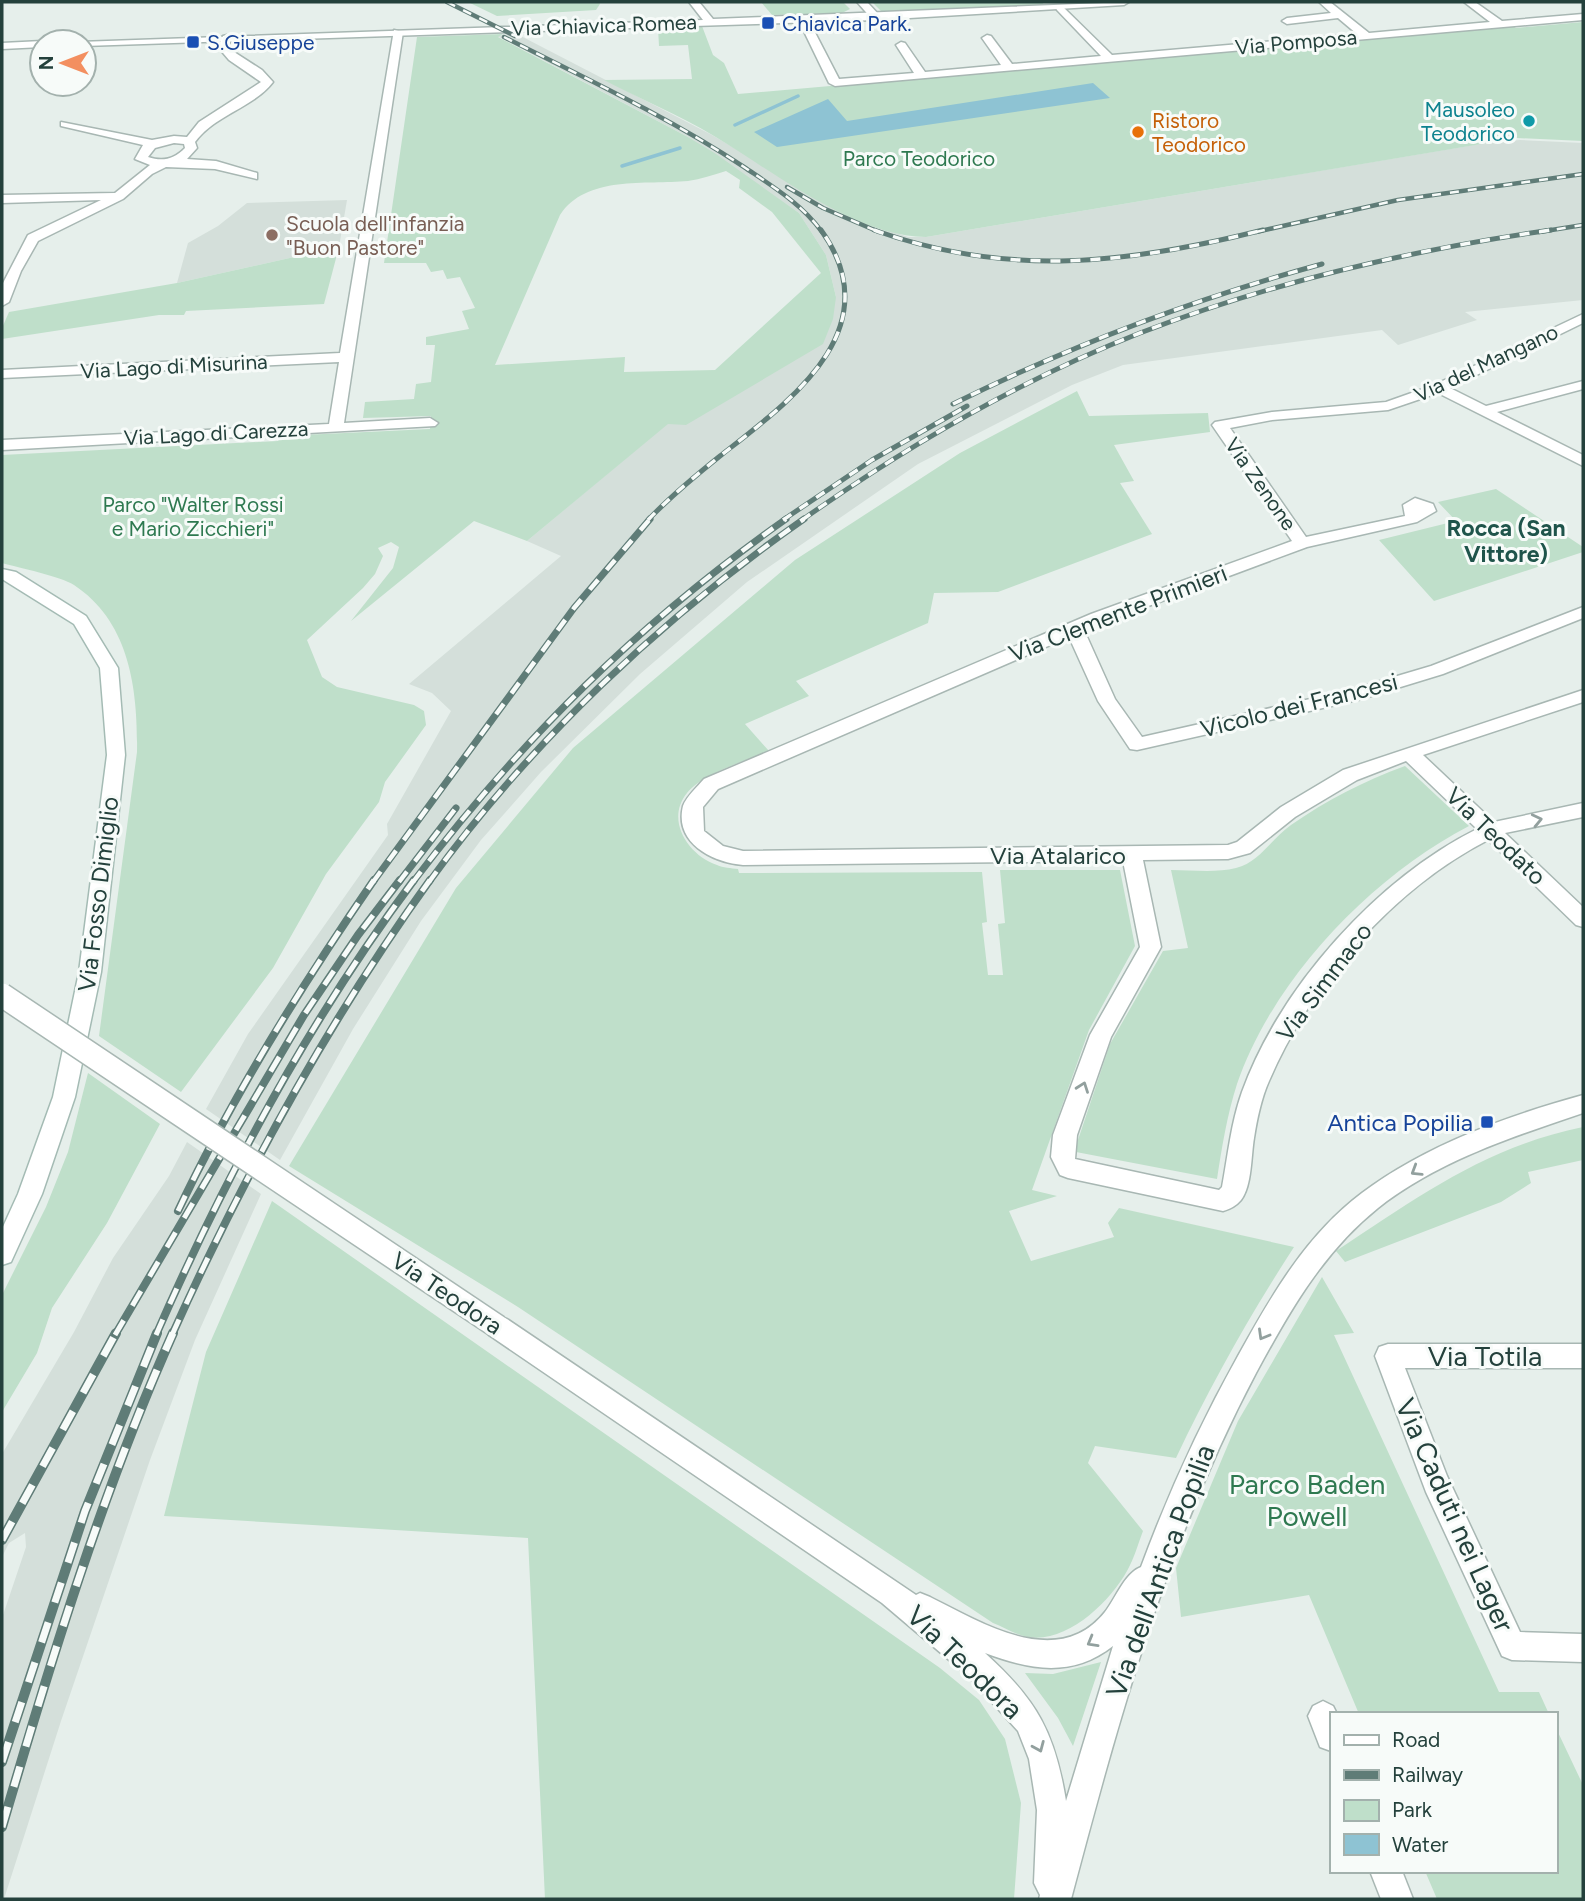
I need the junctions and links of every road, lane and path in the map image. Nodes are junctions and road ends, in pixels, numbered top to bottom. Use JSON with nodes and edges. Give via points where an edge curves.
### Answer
{"nodes":[{"id":1,"x":694,"y":2,"type":"edge"},
{"id":2,"x":862,"y":2,"type":"edge"},
{"id":3,"x":1124,"y":2,"type":"edge"},
{"id":4,"x":1324,"y":2,"type":"edge"},
{"id":5,"x":1469,"y":2,"type":"edge"},
{"id":6,"x":1100,"y":3,"type":"edge"},
{"id":7,"x":1061,"y":8,"type":"junction"},
{"id":8,"x":1340,"y":15,"type":"junction"},
{"id":9,"x":876,"y":17,"type":"junction"},
{"id":10,"x":1583,"y":17,"type":"edge"},
{"id":11,"x":803,"y":19,"type":"junction"},
{"id":12,"x":1287,"y":20,"type":"dead end"},
{"id":13,"x":710,"y":22,"type":"junction"},
{"id":14,"x":1499,"y":24,"type":"junction"},
{"id":15,"x":398,"y":32,"type":"junction"},
{"id":16,"x":1366,"y":36,"type":"junction"},
{"id":17,"x":226,"y":38,"type":"junction"},
{"id":18,"x":987,"y":38,"type":"dead end"},
{"id":19,"x":98,"y":43,"type":"edge"},
{"id":20,"x":28,"y":45,"type":"edge"},
{"id":21,"x":901,"y":45,"type":"dead end"},
{"id":22,"x":2,"y":46,"type":"edge"},
{"id":23,"x":1110,"y":60,"type":"junction"},
{"id":24,"x":1009,"y":68,"type":"junction"},
{"id":25,"x":922,"y":76,"type":"junction"},
{"id":26,"x":65,"y":124,"type":"dead end"},
{"id":27,"x":189,"y":142,"type":"junction"},
{"id":28,"x":153,"y":144,"type":"junction"},
{"id":29,"x":141,"y":159,"type":"junction"},
{"id":30,"x":168,"y":163,"type":"junction"},
{"id":31,"x":253,"y":176,"type":"dead end"},
{"id":32,"x":131,"y":185,"type":"junction"},
{"id":33,"x":119,"y":195,"type":"junction"},
{"id":34,"x":2,"y":199,"type":"edge"},
{"id":35,"x":8,"y":274,"type":"edge"},
{"id":36,"x":2,"y":302,"type":"edge"},
{"id":37,"x":1583,"y":318,"type":"edge"},
{"id":38,"x":346,"y":357,"type":"junction"},
{"id":39,"x":2,"y":374,"type":"edge"},
{"id":40,"x":1583,"y":385,"type":"edge"},
{"id":41,"x":1439,"y":388,"type":"junction"},
{"id":42,"x":1483,"y":411,"type":"junction"},
{"id":43,"x":430,"y":423,"type":"dead end"},
{"id":44,"x":1220,"y":425,"type":"joint"},
{"id":45,"x":336,"y":427,"type":"junction"},
{"id":46,"x":2,"y":445,"type":"edge"},
{"id":47,"x":1583,"y":461,"type":"edge"},
{"id":48,"x":1411,"y":519,"type":"dead end"},
{"id":49,"x":1302,"y":543,"type":"junction"},
{"id":50,"x":2,"y":574,"type":"edge"},
{"id":51,"x":1583,"y":612,"type":"edge"},
{"id":52,"x":1074,"y":628,"type":"junction"},
{"id":53,"x":1583,"y":696,"type":"edge"},
{"id":54,"x":833,"y":732,"type":"joint"},
{"id":55,"x":1409,"y":753,"type":"junction"},
{"id":56,"x":1583,"y":810,"type":"edge"},
{"id":57,"x":1490,"y":831,"type":"junction"},
{"id":58,"x":1132,"y":855,"type":"junction"},
{"id":59,"x":1583,"y":919,"type":"edge"},
{"id":60,"x":2,"y":995,"type":"edge"},
{"id":61,"x":1583,"y":1104,"type":"edge"},
{"id":62,"x":1583,"y":1113,"type":"edge"},
{"id":63,"x":1526,"y":1122,"type":"junction"},
{"id":64,"x":2,"y":1254,"type":"edge"},
{"id":65,"x":1388,"y":1356,"type":"joint"},
{"id":66,"x":1583,"y":1356,"type":"edge"},
{"id":67,"x":1161,"y":1549,"type":"junction"},
{"id":68,"x":892,"y":1593,"type":"junction"},
{"id":69,"x":1583,"y":1648,"type":"edge"},
{"id":70,"x":1387,"y":1873,"type":"edge"},
{"id":71,"x":1049,"y":1899,"type":"edge"},
{"id":72,"x":1055,"y":1899,"type":"edge"},
{"id":73,"x":1397,"y":1899,"type":"edge"}],
"edges":[{"from":1,"to":13,"type":"street"},
{"from":2,"to":9,"type":"street"},
{"from":3,"to":6,"type":"street","name":"Via Chiavica Romea"},
{"from":4,"to":8,"type":"street"},
{"from":5,"to":14,"type":"street"},
{"from":6,"to":7,"type":"street","name":"Via Chiavica Romea"},
{"from":7,"to":9,"type":"street","name":"Via Chiavica Romea"},
{"from":7,"to":23,"type":"street"},
{"from":8,"to":12,"type":"street"},
{"from":8,"to":16,"type":"street"},
{"from":9,"to":11,"type":"street","name":"Via Chiavica Romea"},
{"from":10,"to":14,"type":"street","name":"Via Pomposa"},
{"from":11,"to":13,"type":"street","name":"Via Chiavica Romea"},
{"from":11,"to":25,"type":"street","name":"Via Pomposa","via":[[835,83]]},
{"from":13,"to":15,"type":"street","name":"Via Chiavica Romea"},
{"from":14,"to":16,"type":"street","name":"Via Pomposa"},
{"from":15,"to":17,"type":"street","name":"Via Chiavica Romea"},
{"from":15,"to":38,"type":"street"},
{"from":16,"to":23,"type":"street","name":"Via Pomposa"},
{"from":17,"to":19,"type":"street","name":"Via Chiavica Romea"},
{"from":17,"to":27,"type":"street","via":[[223,47],[227,54],[267,82],[203,124]]},
{"from":18,"to":24,"type":"street"},
{"from":20,"to":22,"type":"street"},
{"from":21,"to":25,"type":"street"},
{"from":23,"to":24,"type":"street","name":"Via Pomposa"},
{"from":24,"to":25,"type":"street","name":"Via Pomposa"},
{"from":26,"to":28,"type":"street"},
{"from":27,"to":28,"type":"street"},
{"from":27,"to":30,"type":"street","via":[[191,149],[185,157]]},
{"from":28,"to":29,"type":"street"},
{"from":29,"to":30,"type":"street"},
{"from":29,"to":32,"type":"street"},
{"from":30,"to":31,"type":"street","via":[[220,166]]},
{"from":30,"to":32,"type":"street"},
{"from":32,"to":33,"type":"street"},
{"from":33,"to":34,"type":"street"},
{"from":33,"to":35,"type":"street","via":[[33,238]]},
{"from":35,"to":36,"type":"street"},
{"from":37,"to":41,"type":"street","name":"Via del Mangano"},
{"from":38,"to":39,"type":"street","name":"Via Lago di Misurina"},
{"from":38,"to":45,"type":"street"},
{"from":40,"to":42,"type":"street"},
{"from":41,"to":42,"type":"street"},
{"from":41,"to":44,"type":"street","name":"Via del Mangano","via":[[1388,406]]},
{"from":42,"to":47,"type":"street"},
{"from":43,"to":45,"type":"street","name":"Via Lago di Carezza"},
{"from":44,"to":49,"type":"street","name":"Via Zenone"},
{"from":45,"to":46,"type":"street","name":"Via Lago di Carezza"},
{"from":48,"to":49,"type":"street","name":"Via Clemente Primieri"},
{"from":49,"to":52,"type":"street","name":"Via Clemente Primieri"},
{"from":50,"to":64,"type":"street","name":"Via Fosso Dimiglio","via":[[80,620],[109,668],[116,755],[90,972],[64,1097],[30,1194]]},
{"from":51,"to":52,"type":"street","name":"Vicolo dei Francesi","via":[[1437,670],[1364,692],[1137,744],[1107,701]]},
{"from":52,"to":54,"type":"street","name":"Via Clemente Primieri"},
{"from":53,"to":55,"type":"street","name":"Via Atalarico"},
{"from":54,"to":58,"type":"street","name":"Via Atalarico","via":[[711,784],[693,806],[694,833],[715,852],[743,858]]},
{"from":55,"to":57,"type":"street","name":"Via Teodato"},
{"from":55,"to":58,"type":"street","name":"Via Atalarico","via":[[1349,775],[1288,811],[1243,848],[1207,855]]},
{"from":57,"to":56,"type":"street","name":"Via Simmaco","one_way":true},
{"from":57,"to":58,"type":"street","name":"Via Simmaco","one_way":true,"via":[[1434,862],[1387,900],[1324,973],[1281,1033],[1256,1084],[1233,1192],[1223,1201],[1068,1168],[1063,1163],[1061,1152],[1101,1035],[1151,947]]},
{"from":57,"to":59,"type":"street","name":"Via Teodato"},
{"from":60,"to":68,"type":"street","name":"Via Teodora","bridge":true},
{"from":61,"to":63,"type":"street"},
{"from":62,"to":63,"type":"street"},
{"from":63,"to":67,"type":"street","name":"Via dell'Antica Popilia","one_way":true,"via":[[1476,1139],[1431,1162],[1343,1224],[1305,1269],[1244,1368]]},
{"from":65,"to":66,"type":"street","name":"Via Totila"},
{"from":65,"to":69,"type":"street","name":"Via Caduti nei Lager","via":[[1436,1482],[1512,1646]]},
{"from":67,"to":68,"type":"street","name":"Via Teodora","one_way":true,"via":[[1125,1609],[1100,1639],[1073,1653],[1015,1651]]},
{"from":67,"to":72,"type":"street","name":"Via dell'Antica Popilia","via":[[1083,1793]]},
{"from":68,"to":71,"type":"street","name":"Via Teodora","one_way":true,"via":[[978,1666],[1028,1721],[1044,1759],[1052,1810]]},
{"from":70,"to":73,"type":"street"}]}
